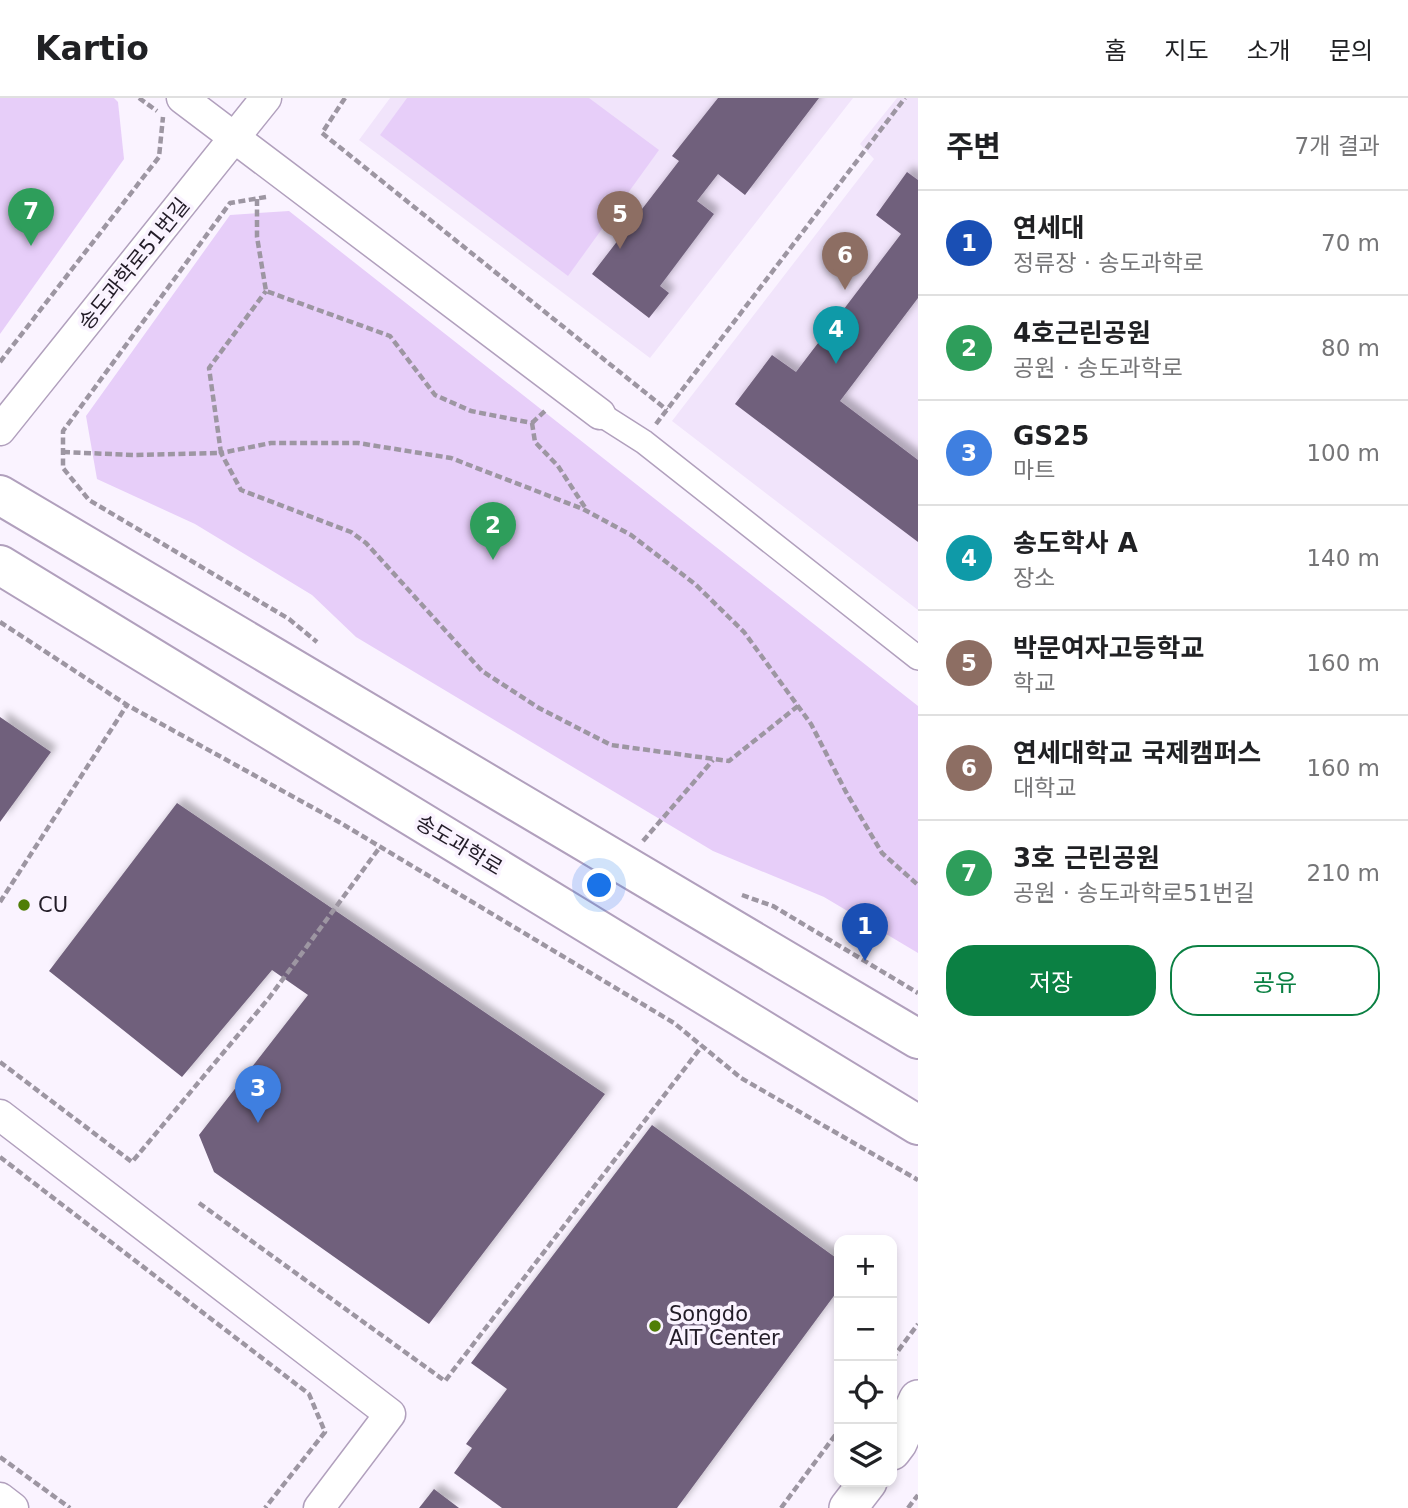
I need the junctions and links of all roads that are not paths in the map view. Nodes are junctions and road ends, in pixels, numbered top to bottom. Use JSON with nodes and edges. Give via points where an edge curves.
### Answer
{"nodes":[{"id":1,"x":182,"y":98,"type":"edge"},
{"id":2,"x":266,"y":98,"type":"edge"},
{"id":3,"x":235,"y":139,"type":"junction"},
{"id":4,"x":600,"y":414,"type":"joint"},
{"id":5,"x":0,"y":430,"type":"edge"},
{"id":6,"x":0,"y":495,"type":"edge"},
{"id":7,"x":0,"y":565,"type":"edge"},
{"id":8,"x":918,"y":658,"type":"edge"},
{"id":9,"x":918,"y":1039,"type":"edge"},
{"id":10,"x":0,"y":1115,"type":"edge"},
{"id":11,"x":918,"y":1125,"type":"edge"},
{"id":12,"x":918,"y":1399,"type":"edge"},
{"id":13,"x":903,"y":1440,"type":"edge"},
{"id":14,"x":864,"y":1487,"type":"edge"},
{"id":15,"x":0,"y":1498,"type":"edge"},
{"id":16,"x":13,"y":1508,"type":"edge"},
{"id":17,"x":319,"y":1508,"type":"edge"},
{"id":18,"x":848,"y":1508,"type":"edge"}],
"edges":[{"from":1,"to":3,"type":"street"},
{"from":2,"to":3,"type":"street","name":"송도과학로51번길"},
{"from":3,"to":4,"type":"street"},
{"from":3,"to":5,"type":"street","name":"송도과학로51번길"},
{"from":4,"to":8,"type":"street","via":[[643,442]]},
{"from":6,"to":9,"type":"main road"},
{"from":7,"to":11,"type":"main road","name":"송도과학로"},
{"from":10,"to":17,"type":"street","via":[[390,1414]]},
{"from":12,"to":13,"type":"street"},
{"from":14,"to":18,"type":"street"},
{"from":15,"to":16,"type":"street"}]}
